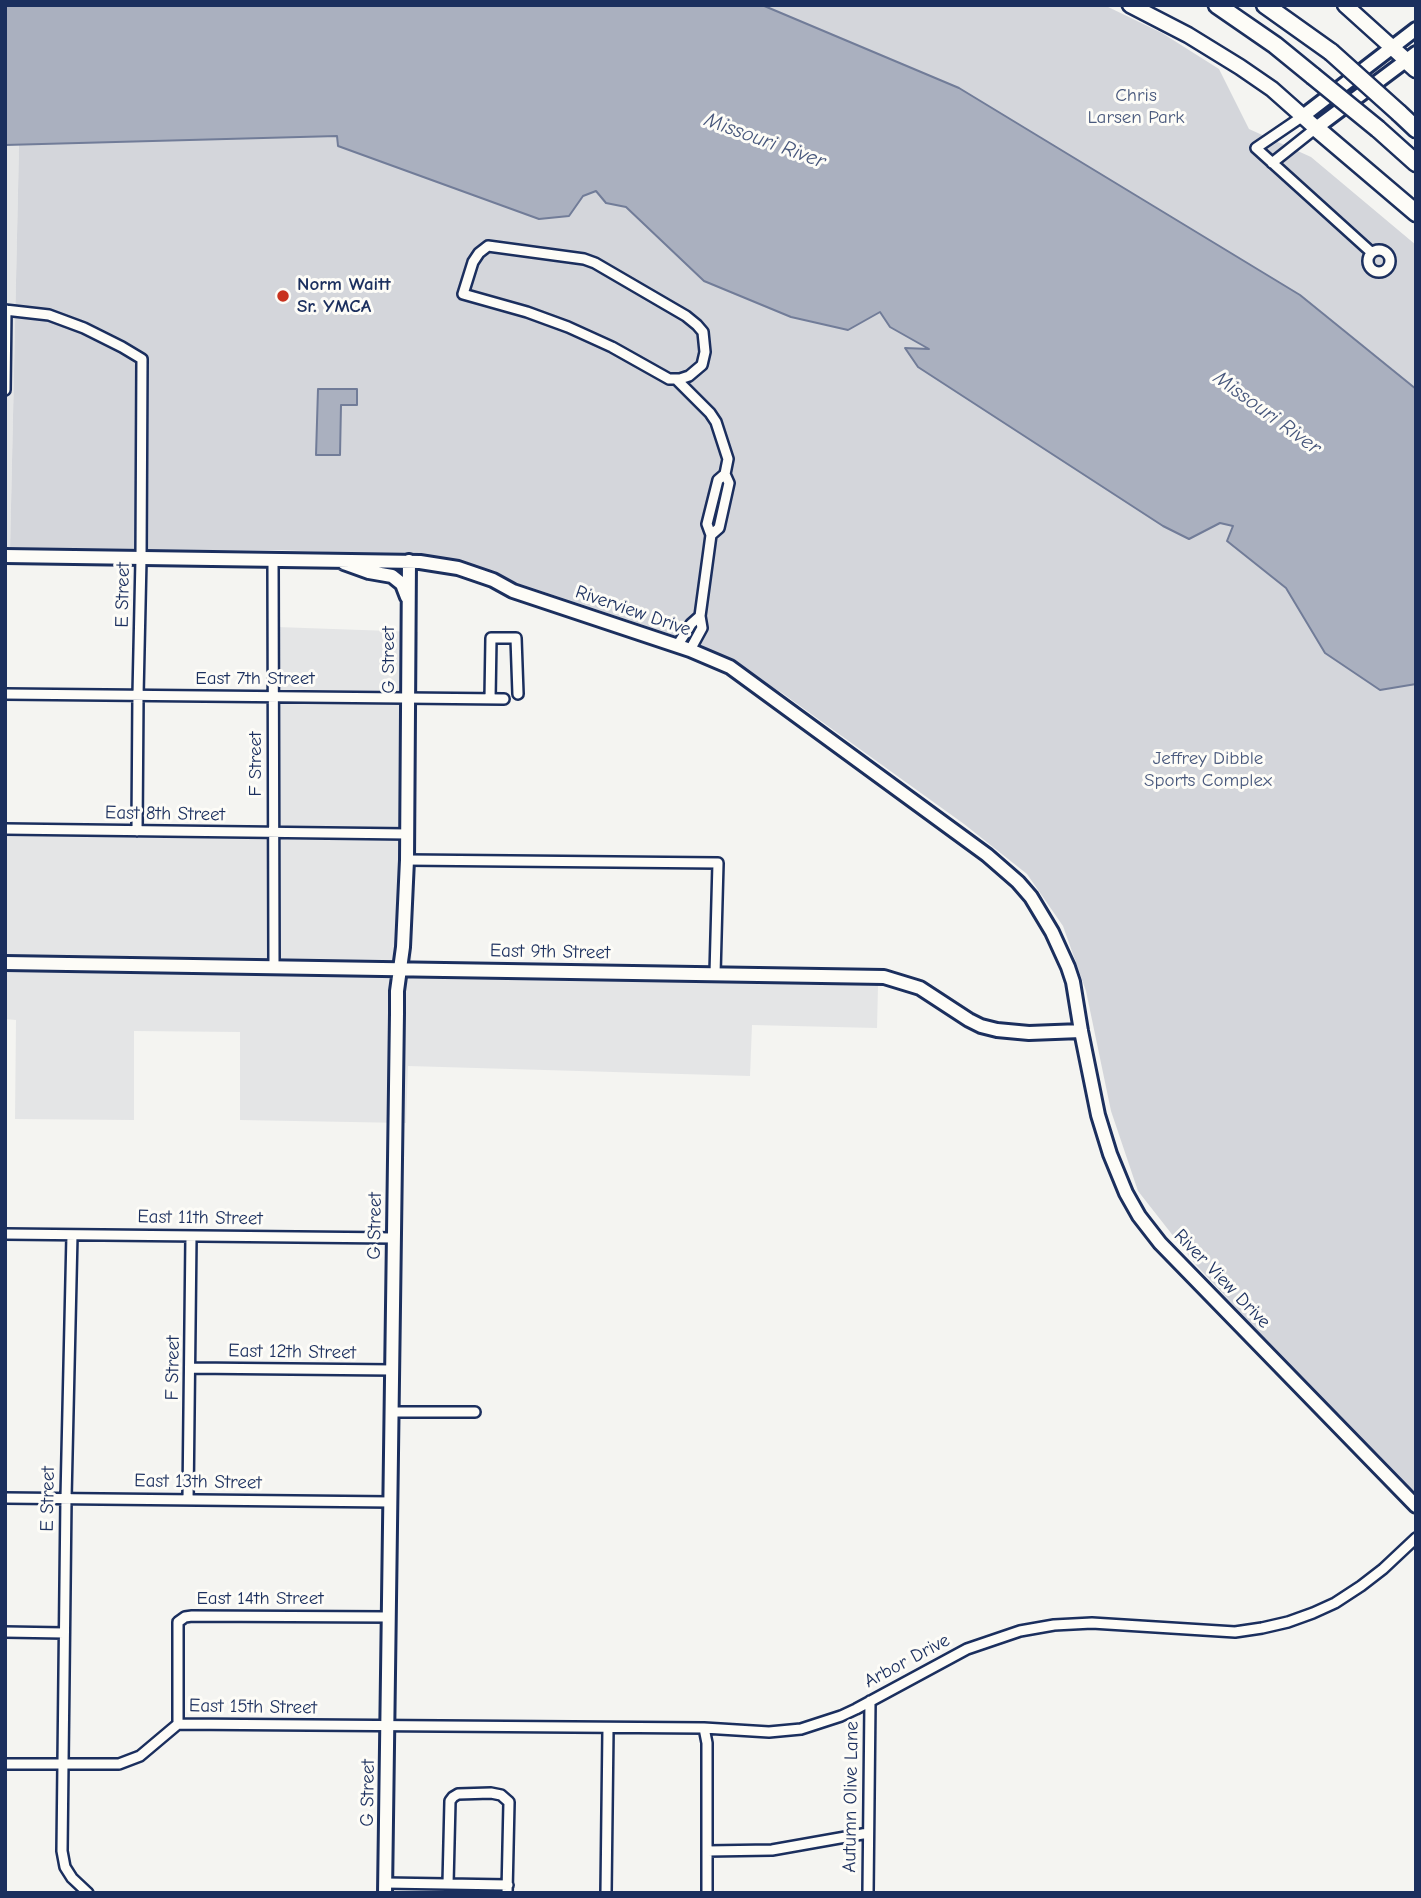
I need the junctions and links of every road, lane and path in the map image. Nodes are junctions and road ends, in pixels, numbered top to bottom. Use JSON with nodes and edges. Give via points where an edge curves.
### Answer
{"nodes":[{"id":1,"x":1130,"y":5,"type":"edge"},
{"id":2,"x":1217,"y":5,"type":"edge"},
{"id":3,"x":1265,"y":5,"type":"edge"},
{"id":4,"x":1345,"y":5,"type":"edge"},
{"id":5,"x":1416,"y":29,"type":"edge"},
{"id":6,"x":1392,"y":46,"type":"junction"},
{"id":7,"x":1413,"y":61,"type":"edge"},
{"id":8,"x":1303,"y":117,"type":"junction"},
{"id":9,"x":1316,"y":128,"type":"junction"},
{"id":10,"x":1416,"y":129,"type":"edge"},
{"id":11,"x":1272,"y":163,"type":"junction"},
{"id":12,"x":1416,"y":163,"type":"edge"},
{"id":13,"x":1416,"y":213,"type":"edge"},
{"id":14,"x":1371,"y":252,"type":"dead end"},
{"id":15,"x":6,"y":310,"type":"edge"},
{"id":16,"x":676,"y":379,"type":"junction"},
{"id":17,"x":5,"y":390,"type":"edge"},
{"id":18,"x":5,"y":556,"type":"edge"},
{"id":19,"x":141,"y":559,"type":"junction"},
{"id":20,"x":273,"y":560,"type":"junction"},
{"id":21,"x":337,"y":560,"type":"junction"},
{"id":22,"x":409,"y":561,"type":"junction"},
{"id":23,"x":409,"y":602,"type":"junction"},
{"id":24,"x":700,"y":616,"type":"junction"},
{"id":25,"x":677,"y":646,"type":"junction"},
{"id":26,"x":690,"y":650,"type":"junction"},
{"id":27,"x":5,"y":694,"type":"edge"},
{"id":28,"x":518,"y":694,"type":"dead end"},
{"id":29,"x":138,"y":695,"type":"junction"},
{"id":30,"x":273,"y":697,"type":"junction"},
{"id":31,"x":408,"y":697,"type":"junction"},
{"id":32,"x":490,"y":699,"type":"junction"},
{"id":33,"x":504,"y":699,"type":"dead end"},
{"id":34,"x":5,"y":829,"type":"edge"},
{"id":35,"x":137,"y":831,"type":"junction"},
{"id":36,"x":274,"y":832,"type":"junction"},
{"id":37,"x":408,"y":834,"type":"junction"},
{"id":38,"x":407,"y":860,"type":"junction"},
{"id":39,"x":5,"y":964,"type":"edge"},
{"id":40,"x":274,"y":968,"type":"junction"},
{"id":41,"x":401,"y":969,"type":"junction"},
{"id":42,"x":715,"y":974,"type":"junction"},
{"id":43,"x":1081,"y":1031,"type":"junction"},
{"id":44,"x":5,"y":1234,"type":"edge"},
{"id":45,"x":72,"y":1235,"type":"junction"},
{"id":46,"x":191,"y":1236,"type":"junction"},
{"id":47,"x":394,"y":1238,"type":"junction"},
{"id":48,"x":190,"y":1368,"type":"junction"},
{"id":49,"x":393,"y":1370,"type":"junction"},
{"id":50,"x":392,"y":1412,"type":"junction"},
{"id":51,"x":475,"y":1412,"type":"dead end"},
{"id":52,"x":5,"y":1498,"type":"edge"},
{"id":53,"x":66,"y":1498,"type":"junction"},
{"id":54,"x":187,"y":1500,"type":"junction"},
{"id":55,"x":391,"y":1502,"type":"junction"},
{"id":56,"x":1416,"y":1506,"type":"edge"},
{"id":57,"x":1416,"y":1538,"type":"edge"},
{"id":58,"x":389,"y":1617,"type":"junction"},
{"id":59,"x":5,"y":1632,"type":"edge"},
{"id":60,"x":64,"y":1633,"type":"junction"},
{"id":61,"x":870,"y":1701,"type":"junction"},
{"id":62,"x":178,"y":1724,"type":"junction"},
{"id":63,"x":388,"y":1726,"type":"junction"},
{"id":64,"x":608,"y":1728,"type":"junction"},
{"id":65,"x":704,"y":1728,"type":"junction"},
{"id":66,"x":63,"y":1763,"type":"junction"},
{"id":67,"x":5,"y":1764,"type":"edge"},
{"id":68,"x":868,"y":1833,"type":"junction"},
{"id":69,"x":707,"y":1851,"type":"junction"},
{"id":70,"x":448,"y":1884,"type":"junction"},
{"id":71,"x":385,"y":1888,"type":"edge"},
{"id":72,"x":507,"y":1889,"type":"edge"},
{"id":73,"x":88,"y":1893,"type":"edge"},
{"id":74,"x":606,"y":1893,"type":"edge"},
{"id":75,"x":707,"y":1893,"type":"edge"},
{"id":76,"x":868,"y":1893,"type":"edge"}],
"edges":[{"from":1,"to":8,"type":"main road","via":[[1240,67]]},
{"from":2,"to":12,"type":"highway","bridge":true,"via":[[1275,45]]},
{"from":3,"to":10,"type":"highway","bridge":true,"via":[[1331,52]]},
{"from":4,"to":6,"type":"main road"},
{"from":5,"to":6,"type":"main road"},
{"from":6,"to":7,"type":"main road"},
{"from":6,"to":8,"type":"main road"},
{"from":7,"to":9,"type":"main road"},
{"from":8,"to":9,"type":"main road"},
{"from":8,"to":11,"type":"street","via":[[1256,148]]},
{"from":9,"to":11,"type":"street"},
{"from":9,"to":13,"type":"highway"},
{"from":11,"to":14,"type":"street"},
{"from":15,"to":17,"type":"street"},
{"from":15,"to":19,"type":"street","name":"E Street","via":[[49,315],[142,359]]},
{"from":16,"to":16,"type":"street","via":[[689,376],[702,365],[703,332],[685,316],[595,263],[488,246],[473,262],[463,294],[568,327]]},
{"from":16,"to":24,"type":"street","via":[[716,422],[727,459],[729,483],[719,528],[711,535]]},
{"from":18,"to":19,"type":"main road","name":"Riverview Drive"},
{"from":19,"to":20,"type":"main road","name":"Riverview Drive"},
{"from":19,"to":29,"type":"street","name":"E Street"},
{"from":20,"to":21,"type":"main road","name":"Riverview Drive"},
{"from":20,"to":30,"type":"street","name":"F Street"},
{"from":21,"to":22,"type":"main road","name":"Riverview Drive"},
{"from":21,"to":23,"type":"main road","via":[[392,576],[402,584]]},
{"from":22,"to":23,"type":"main road","name":"G Street"},
{"from":22,"to":25,"type":"main road","name":"Riverview Drive","via":[[458,568]]},
{"from":23,"to":31,"type":"main road","name":"G Street"},
{"from":24,"to":25,"type":"street"},
{"from":24,"to":26,"type":"street","via":[[702,628]]},
{"from":25,"to":26,"type":"main road","name":"Riverview Drive"},
{"from":26,"to":43,"type":"main road","name":"Riverview Drive","via":[[730,667],[767,693],[987,855],[1018,883],[1052,932],[1068,967]]},
{"from":27,"to":29,"type":"street","name":"East 7th Street"},
{"from":28,"to":32,"type":"street","via":[[516,638],[491,638]]},
{"from":29,"to":30,"type":"street","name":"East 7th Street"},
{"from":29,"to":35,"type":"street","name":"E Street"},
{"from":30,"to":31,"type":"street","name":"East 7th Street"},
{"from":30,"to":36,"type":"street","name":"F Street"},
{"from":31,"to":32,"type":"street","name":"East 7th Street"},
{"from":31,"to":37,"type":"main road","name":"G Street"},
{"from":32,"to":33,"type":"street","name":"East 7th Street"},
{"from":34,"to":35,"type":"street","name":"East 8th Street"},
{"from":35,"to":36,"type":"street","name":"East 8th Street"},
{"from":36,"to":37,"type":"street","name":"East 8th Street"},
{"from":36,"to":40,"type":"street","name":"F Street"},
{"from":37,"to":38,"type":"main road","name":"G Street"},
{"from":38,"to":41,"type":"main road","name":"G Street"},
{"from":38,"to":42,"type":"street","via":[[718,863]]},
{"from":39,"to":40,"type":"main road","name":"East 9th Street"},
{"from":40,"to":41,"type":"main road","name":"East 9th Street"},
{"from":41,"to":42,"type":"main road","name":"East 9th Street"},
{"from":41,"to":47,"type":"main road","name":"G Street"},
{"from":42,"to":43,"type":"main road","name":"East 9th Street","via":[[884,977],[920,988],[981,1026],[1029,1033]]},
{"from":43,"to":56,"type":"main road","name":"River View Drive","via":[[1106,1141],[1139,1216]]},
{"from":44,"to":45,"type":"street","name":"East 11th Street"},
{"from":45,"to":46,"type":"street","name":"East 11th Street"},
{"from":45,"to":53,"type":"street","name":"E Street"},
{"from":46,"to":47,"type":"street","name":"East 11th Street"},
{"from":46,"to":48,"type":"street","name":"F Street"},
{"from":47,"to":49,"type":"main road","name":"G Street"},
{"from":48,"to":49,"type":"street","name":"East 12th Street"},
{"from":48,"to":54,"type":"street","name":"F Street"},
{"from":49,"to":50,"type":"main road","name":"G Street"},
{"from":50,"to":51,"type":"street"},
{"from":50,"to":55,"type":"main road","name":"G Street"},
{"from":52,"to":53,"type":"street","name":"East 13th Street"},
{"from":53,"to":54,"type":"street","name":"East 13th Street"},
{"from":53,"to":60,"type":"street","name":"E Street"},
{"from":54,"to":55,"type":"street","name":"East 13th Street"},
{"from":55,"to":58,"type":"main road","name":"G Street"},
{"from":57,"to":61,"type":"street","name":"Arbor Drive","via":[[1361,1586],[1335,1603],[1288,1622],[1235,1632],[1120,1623],[1054,1625],[967,1649]]},
{"from":58,"to":62,"type":"street","name":"East 14th Street","via":[[185,1617],[178,1622]]},
{"from":58,"to":63,"type":"main road","name":"G Street"},
{"from":59,"to":60,"type":"street"},
{"from":60,"to":66,"type":"street","name":"E Street"},
{"from":61,"to":65,"type":"street","name":"Arbor Drive","via":[[801,1729]]},
{"from":61,"to":68,"type":"street","name":"Autumn Olive Lane"},
{"from":62,"to":63,"type":"street","name":"East 15th Street"},
{"from":62,"to":66,"type":"street","name":"East 15th Street","via":[[140,1756],[119,1764]]},
{"from":63,"to":64,"type":"street","name":"Arbor Drive"},
{"from":63,"to":71,"type":"main road","name":"G Street"},
{"from":64,"to":65,"type":"street","name":"Arbor Drive"},
{"from":64,"to":74,"type":"street"},
{"from":65,"to":69,"type":"street"},
{"from":66,"to":67,"type":"street","name":"East 15th Street"},
{"from":66,"to":73,"type":"street","via":[[65,1867]]},
{"from":68,"to":69,"type":"street","via":[[772,1850]]},
{"from":68,"to":76,"type":"street","name":"Autumn Olive Lane"},
{"from":69,"to":75,"type":"street"},
{"from":70,"to":71,"type":"street"},
{"from":70,"to":72,"type":"street"},
{"from":70,"to":72,"type":"street","via":[[450,1801],[458,1794],[491,1793],[509,1802]]}]}
